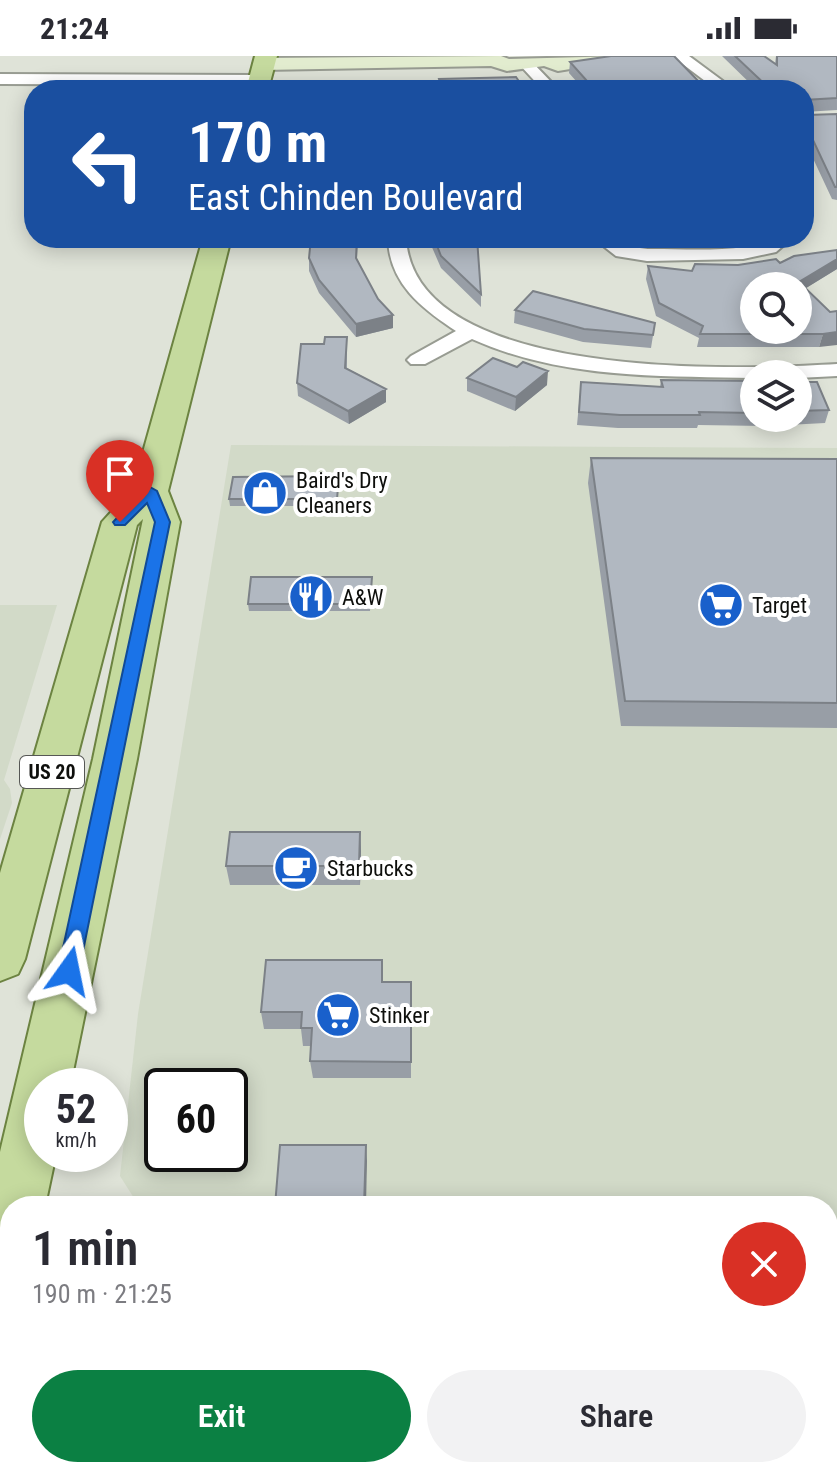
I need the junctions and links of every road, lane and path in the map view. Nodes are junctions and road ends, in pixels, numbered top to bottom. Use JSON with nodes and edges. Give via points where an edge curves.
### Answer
{"nodes":[{"id":1,"x":613,"y":56,"type":"edge"},
{"id":2,"x":679,"y":56,"type":"edge"},
{"id":3,"x":546,"y":58,"type":"edge"},
{"id":4,"x":516,"y":64,"type":"junction"},
{"id":5,"x":261,"y":73,"type":"edge"},
{"id":6,"x":0,"y":79,"type":"edge"},
{"id":7,"x":538,"y":80,"type":"edge"},
{"id":8,"x":713,"y":80,"type":"edge"},
{"id":9,"x":214,"y":248,"type":"edge"},
{"id":10,"x":396,"y":248,"type":"edge"},
{"id":11,"x":617,"y":248,"type":"edge"},
{"id":12,"x":767,"y":248,"type":"edge"},
{"id":13,"x":471,"y":331,"type":"junction"},
{"id":14,"x":418,"y":360,"type":"dead end"},
{"id":15,"x":837,"y":370,"type":"edge"},
{"id":16,"x":150,"y":491,"type":"junction"},
{"id":17,"x":102,"y":584,"type":"junction"},
{"id":18,"x":120,"y":732,"type":"junction"},
{"id":19,"x":0,"y":959,"type":"edge"},
{"id":20,"x":46,"y":1068,"type":"edge"},
{"id":21,"x":24,"y":1170,"type":"edge"},
{"id":22,"x":18,"y":1196,"type":"edge"}],
"edges":[{"from":1,"to":3,"type":"street","via":[[558,65]]},
{"from":2,"to":8,"type":"street"},
{"from":3,"to":4,"type":"street"},
{"from":4,"to":5,"type":"street","via":[[500,71],[454,74]]},
{"from":4,"to":7,"type":"street"},
{"from":5,"to":6,"type":"street"},
{"from":9,"to":16,"type":"main road","number":"US 20"},
{"from":10,"to":13,"type":"street","via":[[400,265],[418,293]]},
{"from":11,"to":12,"type":"street","via":[[647,255],[725,255]]},
{"from":13,"to":14,"type":"street"},
{"from":13,"to":15,"type":"street","via":[[533,354],[607,367]]},
{"from":16,"to":17,"type":"main road","number":"US 20","via":[[120,522]]},
{"from":16,"to":18,"type":"main road","number":"US 20","via":[[162,522]]},
{"from":17,"to":18,"type":"main road","via":[[123,603],[104,687]]},
{"from":17,"to":19,"type":"main road","number":"US 20"},
{"from":18,"to":20,"type":"main road","number":"US 20"},
{"from":21,"to":22,"type":"main road","number":"US 20"}]}
